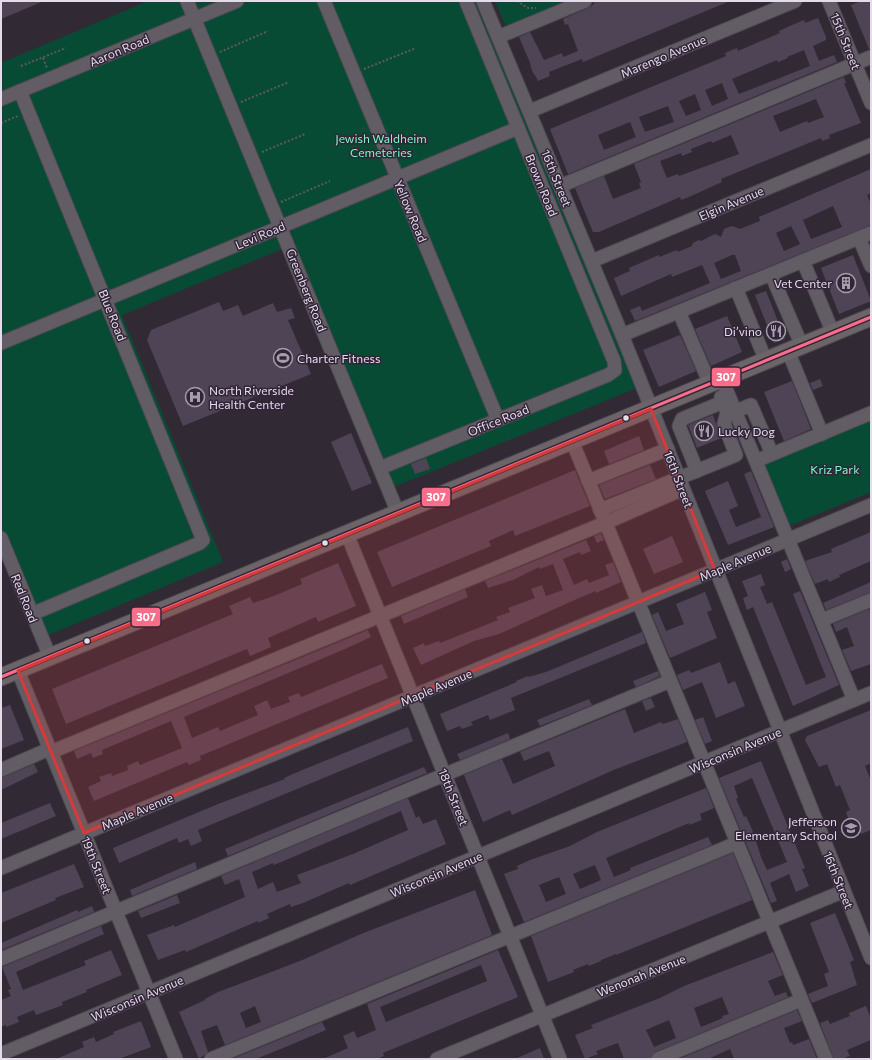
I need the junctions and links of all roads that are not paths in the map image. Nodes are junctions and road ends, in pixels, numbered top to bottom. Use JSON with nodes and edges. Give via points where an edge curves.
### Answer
{"nodes":[{"id":1,"x":187,"y":1,"type":"edge"},
{"id":2,"x":237,"y":1,"type":"edge"},
{"id":3,"x":324,"y":1,"type":"edge"},
{"id":4,"x":466,"y":1,"type":"edge"},
{"id":5,"x":483,"y":1,"type":"edge"},
{"id":6,"x":585,"y":1,"type":"edge"},
{"id":7,"x":796,"y":1,"type":"edge"},
{"id":8,"x":829,"y":1,"type":"edge"},
{"id":9,"x":196,"y":18,"type":"junction"},
{"id":10,"x":498,"y":37,"type":"junction"},
{"id":11,"x":871,"y":57,"type":"edge"},
{"id":12,"x":855,"y":64,"type":"junction"},
{"id":13,"x":20,"y":91,"type":"junction"},
{"id":14,"x":1,"y":99,"type":"edge"},
{"id":15,"x":871,"y":103,"type":"edge"},
{"id":16,"x":530,"y":111,"type":"junction"},
{"id":17,"x":518,"y":128,"type":"junction"},
{"id":18,"x":871,"y":145,"type":"edge"},
{"id":19,"x":397,"y":178,"type":"junction"},
{"id":20,"x":560,"y":186,"type":"junction"},
{"id":21,"x":282,"y":226,"type":"junction"},
{"id":22,"x":865,"y":235,"type":"edge"},
{"id":23,"x":592,"y":261,"type":"junction"},
{"id":24,"x":803,"y":261,"type":"junction"},
{"id":25,"x":871,"y":266,"type":"edge"},
{"id":26,"x":771,"y":274,"type":"junction"},
{"id":27,"x":736,"y":288,"type":"junction"},
{"id":28,"x":106,"y":299,"type":"junction"},
{"id":29,"x":679,"y":312,"type":"junction"},
{"id":30,"x":871,"y":317,"type":"edge"},
{"id":31,"x":833,"y":333,"type":"junction"},
{"id":32,"x":622,"y":335,"type":"junction"},
{"id":33,"x":1,"y":343,"type":"edge"},
{"id":34,"x":795,"y":349,"type":"junction"},
{"id":35,"x":766,"y":361,"type":"junction"},
{"id":36,"x":615,"y":370,"type":"joint"},
{"id":37,"x":716,"y":382,"type":"junction"},
{"id":38,"x":723,"y":402,"type":"junction"},
{"id":39,"x":651,"y":409,"type":"junction"},
{"id":40,"x":736,"y":412,"type":"junction"},
{"id":41,"x":871,"y":413,"type":"edge"},
{"id":42,"x":498,"y":420,"type":"junction"},
{"id":43,"x":822,"y":434,"type":"junction"},
{"id":44,"x":572,"y":441,"type":"junction"},
{"id":45,"x":668,"y":449,"type":"junction"},
{"id":46,"x":772,"y":454,"type":"junction"},
{"id":47,"x":736,"y":455,"type":"junction"},
{"id":48,"x":754,"y":455,"type":"junction"},
{"id":49,"x":380,"y":468,"type":"junction"},
{"id":50,"x":698,"y":470,"type":"junction"},
{"id":51,"x":588,"y":481,"type":"junction"},
{"id":52,"x":681,"y":483,"type":"junction"},
{"id":53,"x":871,"y":505,"type":"edge"},
{"id":54,"x":600,"y":510,"type":"junction"},
{"id":55,"x":398,"y":513,"type":"junction"},
{"id":56,"x":605,"y":523,"type":"junction"},
{"id":57,"x":347,"y":534,"type":"junction"},
{"id":58,"x":1,"y":538,"type":"edge"},
{"id":59,"x":788,"y":540,"type":"junction"},
{"id":60,"x":715,"y":570,"type":"junction"},
{"id":61,"x":871,"y":600,"type":"edge"},
{"id":62,"x":638,"y":602,"type":"junction"},
{"id":63,"x":32,"y":614,"type":"junction"},
{"id":64,"x":380,"y":616,"type":"junction"},
{"id":65,"x":822,"y":620,"type":"junction"},
{"id":66,"x":50,"y":657,"type":"junction"},
{"id":67,"x":18,"y":670,"type":"junction"},
{"id":68,"x":1,"y":677,"type":"edge"},
{"id":69,"x":670,"y":681,"type":"junction"},
{"id":70,"x":871,"y":693,"type":"edge"},
{"id":71,"x":413,"y":696,"type":"junction"},
{"id":72,"x":854,"y":700,"type":"junction"},
{"id":73,"x":779,"y":732,"type":"junction"},
{"id":74,"x":50,"y":750,"type":"junction"},
{"id":75,"x":704,"y":763,"type":"junction"},
{"id":76,"x":1,"y":770,"type":"edge"},
{"id":77,"x":445,"y":775,"type":"junction"},
{"id":78,"x":84,"y":833,"type":"junction"},
{"id":79,"x":737,"y":843,"type":"junction"},
{"id":80,"x":478,"y":856,"type":"junction"},
{"id":81,"x":1,"y":868,"type":"edge"},
{"id":82,"x":844,"y":891,"type":"junction"},
{"id":83,"x":116,"y":912,"type":"junction"},
{"id":84,"x":769,"y":922,"type":"junction"},
{"id":85,"x":511,"y":936,"type":"junction"},
{"id":86,"x":871,"y":958,"type":"edge"},
{"id":87,"x":1,"y":959,"type":"edge"},
{"id":88,"x":149,"y":993,"type":"junction"},
{"id":89,"x":801,"y":1000,"type":"junction"},
{"id":90,"x":542,"y":1016,"type":"junction"},
{"id":91,"x":1,"y":1054,"type":"edge"},
{"id":92,"x":176,"y":1059,"type":"edge"},
{"id":93,"x":211,"y":1059,"type":"edge"},
{"id":94,"x":437,"y":1059,"type":"edge"},
{"id":95,"x":560,"y":1059,"type":"edge"},
{"id":96,"x":658,"y":1059,"type":"edge"},
{"id":97,"x":826,"y":1059,"type":"edge"}],
"edges":[{"from":1,"to":9,"type":"street","name":"Greenberg Road"},
{"from":2,"to":9,"type":"street","name":"Aaron Road"},
{"from":3,"to":19,"type":"street","name":"Yellow Road"},
{"from":4,"to":17,"type":"street","name":"Brown Road"},
{"from":5,"to":10,"type":"street","name":"16th Street"},
{"from":6,"to":10,"type":"street"},
{"from":7,"to":16,"type":"street","name":"Marengo Avenue"},
{"from":8,"to":12,"type":"street","name":"15th Street"},
{"from":9,"to":13,"type":"street","name":"Aaron Road"},
{"from":9,"to":21,"type":"street","name":"Greenberg Road"},
{"from":10,"to":16,"type":"street","name":"16th Street"},
{"from":11,"to":12,"type":"street"},
{"from":12,"to":15,"type":"street","name":"15th Street"},
{"from":12,"to":20,"type":"street"},
{"from":13,"to":14,"type":"street","name":"Aaron Road"},
{"from":13,"to":28,"type":"street","name":"Blue Road"},
{"from":16,"to":20,"type":"street","name":"16th Street"},
{"from":17,"to":19,"type":"street","name":"Levi Road"},
{"from":17,"to":36,"type":"street","name":"Brown Road","via":[[614,361]]},
{"from":18,"to":23,"type":"street","name":"Elgin Avenue"},
{"from":19,"to":21,"type":"street","name":"Levi Road"},
{"from":19,"to":42,"type":"street","name":"Yellow Road"},
{"from":20,"to":23,"type":"street","name":"16th Street"},
{"from":21,"to":28,"type":"street","name":"Levi Road"},
{"from":21,"to":49,"type":"street","name":"Greenberg Road"},
{"from":22,"to":24,"type":"street"},
{"from":22,"to":25,"type":"street"},
{"from":23,"to":32,"type":"street","name":"16th Street"},
{"from":24,"to":26,"type":"street"},
{"from":24,"to":31,"type":"street"},
{"from":26,"to":27,"type":"street"},
{"from":26,"to":34,"type":"street"},
{"from":27,"to":29,"type":"street"},
{"from":27,"to":35,"type":"street"},
{"from":28,"to":33,"type":"street","name":"Levi Road"},
{"from":28,"to":63,"type":"street","name":"Blue Road","via":[[203,540]]},
{"from":29,"to":32,"type":"street"},
{"from":29,"to":37,"type":"street"},
{"from":30,"to":31,"type":"main road"},
{"from":31,"to":34,"type":"main road"},
{"from":32,"to":39,"type":"street","name":"16th Street"},
{"from":34,"to":35,"type":"main road"},
{"from":34,"to":43,"type":"street"},
{"from":35,"to":37,"type":"main road"},
{"from":36,"to":42,"type":"street","name":"Office Road"},
{"from":37,"to":38,"type":"street"},
{"from":37,"to":39,"type":"main road"},
{"from":37,"to":40,"type":"street"},
{"from":38,"to":47,"type":"street","via":[[727,412],[724,424]]},
{"from":38,"to":50,"type":"street","via":[[682,420],[679,426]]},
{"from":39,"to":44,"type":"main road"},
{"from":39,"to":45,"type":"street","name":"16th Street"},
{"from":40,"to":46,"type":"street","via":[[751,405]]},
{"from":40,"to":48,"type":"street"},
{"from":41,"to":43,"type":"street"},
{"from":42,"to":49,"type":"street","name":"Office Road"},
{"from":43,"to":46,"type":"street"},
{"from":44,"to":51,"type":"street"},
{"from":44,"to":55,"type":"main road"},
{"from":45,"to":51,"type":"street"},
{"from":45,"to":52,"type":"street","name":"16th Street"},
{"from":46,"to":48,"type":"street"},
{"from":47,"to":48,"type":"street"},
{"from":47,"to":50,"type":"street"},
{"from":48,"to":59,"type":"street"},
{"from":49,"to":55,"type":"street","name":"Greenberg Road"},
{"from":50,"to":52,"type":"street"},
{"from":51,"to":54,"type":"street"},
{"from":52,"to":54,"type":"street"},
{"from":52,"to":56,"type":"street"},
{"from":52,"to":60,"type":"street","name":"16th Street"},
{"from":53,"to":59,"type":"street","name":"Maple Avenue"},
{"from":54,"to":56,"type":"street"},
{"from":55,"to":57,"type":"main road"},
{"from":56,"to":62,"type":"street"},
{"from":56,"to":64,"type":"street"},
{"from":57,"to":64,"type":"street","name":"18th Street"},
{"from":57,"to":66,"type":"main road"},
{"from":58,"to":63,"type":"street","name":"Red Road"},
{"from":59,"to":60,"type":"street","name":"Maple Avenue"},
{"from":59,"to":65,"type":"street"},
{"from":60,"to":62,"type":"street","name":"Maple Avenue"},
{"from":60,"to":73,"type":"street","name":"16th Street"},
{"from":61,"to":65,"type":"street"},
{"from":62,"to":69,"type":"street"},
{"from":62,"to":71,"type":"street","name":"Maple Avenue"},
{"from":63,"to":66,"type":"street","name":"Red Road"},
{"from":64,"to":71,"type":"street","name":"18th Street"},
{"from":64,"to":74,"type":"street"},
{"from":65,"to":72,"type":"street"},
{"from":66,"to":67,"type":"main road"},
{"from":67,"to":68,"type":"main road"},
{"from":67,"to":74,"type":"street","name":"19th Street"},
{"from":69,"to":75,"type":"street"},
{"from":69,"to":77,"type":"street"},
{"from":70,"to":72,"type":"street","name":"Wisconsin Avenue"},
{"from":71,"to":77,"type":"street","name":"18th Street"},
{"from":71,"to":78,"type":"street","name":"Maple Avenue"},
{"from":72,"to":73,"type":"street","name":"Wisconsin Avenue"},
{"from":73,"to":75,"type":"street","name":"Wisconsin Avenue"},
{"from":73,"to":82,"type":"street","name":"16th Street"},
{"from":74,"to":76,"type":"street"},
{"from":74,"to":78,"type":"street","name":"19th Street"},
{"from":75,"to":79,"type":"street"},
{"from":75,"to":80,"type":"street","name":"Wisconsin Avenue"},
{"from":77,"to":80,"type":"street","name":"18th Street"},
{"from":77,"to":83,"type":"street"},
{"from":78,"to":81,"type":"street","name":"Maple Avenue"},
{"from":78,"to":83,"type":"street","name":"19th Street"},
{"from":79,"to":84,"type":"street"},
{"from":79,"to":85,"type":"street"},
{"from":80,"to":85,"type":"street","name":"18th Street"},
{"from":80,"to":88,"type":"street","name":"Wisconsin Avenue"},
{"from":82,"to":84,"type":"street","name":"Wenonah Avenue"},
{"from":82,"to":86,"type":"street","name":"16th Street"},
{"from":83,"to":87,"type":"street"},
{"from":83,"to":88,"type":"street","name":"19th Street"},
{"from":84,"to":89,"type":"street"},
{"from":84,"to":90,"type":"street","name":"Wenonah Avenue"},
{"from":85,"to":90,"type":"street","name":"18th Street"},
{"from":85,"to":93,"type":"street"},
{"from":88,"to":91,"type":"street","name":"Wisconsin Avenue"},
{"from":88,"to":92,"type":"street","name":"19th Street"},
{"from":89,"to":96,"type":"street"},
{"from":89,"to":97,"type":"street"},
{"from":90,"to":94,"type":"street","name":"Wenonah Avenue"},
{"from":90,"to":95,"type":"street","name":"18th Street"}]}
